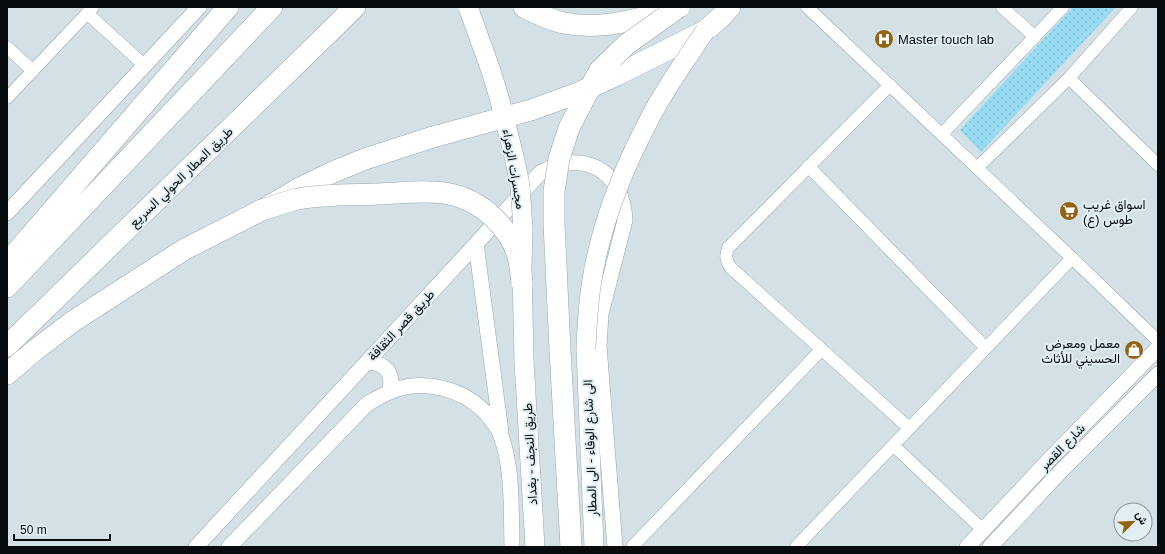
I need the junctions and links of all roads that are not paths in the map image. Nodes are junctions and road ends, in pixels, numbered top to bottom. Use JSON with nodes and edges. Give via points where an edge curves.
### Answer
{"nodes":[{"id":1,"x":199,"y":7,"type":"edge"},
{"id":2,"x":272,"y":7,"type":"edge"},
{"id":3,"x":355,"y":7,"type":"edge"},
{"id":4,"x":468,"y":7,"type":"edge"},
{"id":5,"x":524,"y":7,"type":"edge"},
{"id":6,"x":674,"y":7,"type":"edge"},
{"id":7,"x":679,"y":7,"type":"edge"},
{"id":8,"x":730,"y":7,"type":"edge"},
{"id":9,"x":807,"y":7,"type":"edge"},
{"id":10,"x":1002,"y":7,"type":"edge"},
{"id":11,"x":1063,"y":7,"type":"edge"},
{"id":12,"x":1132,"y":7,"type":"edge"},
{"id":13,"x":226,"y":9,"type":"edge"},
{"id":14,"x":90,"y":10,"type":"edge"},
{"id":15,"x":705,"y":31,"type":"junction"},
{"id":16,"x":1035,"y":37,"type":"junction"},
{"id":17,"x":7,"y":47,"type":"edge"},
{"id":18,"x":144,"y":65,"type":"junction"},
{"id":19,"x":33,"y":71,"type":"junction"},
{"id":20,"x":1069,"y":78,"type":"junction"},
{"id":21,"x":890,"y":85,"type":"junction"},
{"id":22,"x":7,"y":98,"type":"edge"},
{"id":23,"x":942,"y":134,"type":"junction"},
{"id":24,"x":1158,"y":165,"type":"edge"},
{"id":25,"x":808,"y":166,"type":"junction"},
{"id":26,"x":977,"y":168,"type":"junction"},
{"id":27,"x":262,"y":210,"type":"junction"},
{"id":28,"x":7,"y":213,"type":"edge"},
{"id":29,"x":476,"y":244,"type":"junction"},
{"id":30,"x":1072,"y":258,"type":"junction"},
{"id":31,"x":7,"y":263,"type":"edge"},
{"id":32,"x":522,"y":282,"type":"junction"},
{"id":33,"x":7,"y":287,"type":"edge"},
{"id":34,"x":1158,"y":341,"type":"edge"},
{"id":35,"x":7,"y":346,"type":"edge"},
{"id":36,"x":986,"y":348,"type":"junction"},
{"id":37,"x":1158,"y":348,"type":"edge"},
{"id":38,"x":821,"y":350,"type":"junction"},
{"id":39,"x":524,"y":361,"type":"joint"},
{"id":40,"x":368,"y":362,"type":"junction"},
{"id":41,"x":7,"y":374,"type":"edge"},
{"id":42,"x":1158,"y":374,"type":"edge"},
{"id":43,"x":389,"y":392,"type":"junction"},
{"id":44,"x":909,"y":428,"type":"junction"},
{"id":45,"x":501,"y":434,"type":"junction"},
{"id":46,"x":894,"y":446,"type":"junction"},
{"id":47,"x":1061,"y":447,"type":"junction"},
{"id":48,"x":1073,"y":459,"type":"junction"},
{"id":49,"x":1029,"y":481,"type":"junction"},
{"id":50,"x":1040,"y":493,"type":"junction"},
{"id":51,"x":983,"y":530,"type":"junction"},
{"id":52,"x":803,"y":545,"type":"edge"},
{"id":53,"x":196,"y":547,"type":"edge"},
{"id":54,"x":229,"y":547,"type":"edge"},
{"id":55,"x":512,"y":547,"type":"edge"},
{"id":56,"x":535,"y":547,"type":"edge"},
{"id":57,"x":571,"y":547,"type":"edge"},
{"id":58,"x":594,"y":547,"type":"edge"},
{"id":59,"x":615,"y":547,"type":"edge"},
{"id":60,"x":632,"y":547,"type":"edge"},
{"id":61,"x":967,"y":547,"type":"edge"},
{"id":62,"x":990,"y":547,"type":"edge"}],
"edges":[{"from":1,"to":18,"type":"street"},
{"from":2,"to":33,"type":"highway"},
{"from":3,"to":35,"type":"highway","name":"طريق المطار الحولي السريع"},
{"from":4,"to":32,"type":"main road","name":"مجسرات الزهراء","bridge":true,"via":[[490,68],[520,186]]},
{"from":5,"to":6,"type":"highway","via":[[563,23],[591,25],[648,17]]},
{"from":7,"to":57,"type":"highway","bridge":true,"via":[[627,44],[600,70],[569,128],[559,159],[554,191],[554,223]]},
{"from":8,"to":15,"type":"highway"},
{"from":9,"to":21,"type":"street"},
{"from":10,"to":16,"type":"street"},
{"from":11,"to":16,"type":"street"},
{"from":12,"to":20,"type":"street"},
{"from":13,"to":31,"type":"highway"},
{"from":14,"to":18,"type":"street"},
{"from":14,"to":19,"type":"street"},
{"from":15,"to":27,"type":"highway","bridge":true,"via":[[578,93],[531,110],[365,159],[300,188]]},
{"from":15,"to":58,"type":"main road","name":"الى شارع الوفاء - الى المطار","bridge":true,"via":[[650,117],[620,179],[598,246],[588,315],[586,350]]},
{"from":16,"to":23,"type":"street"},
{"from":17,"to":19,"type":"street"},
{"from":18,"to":28,"type":"street"},
{"from":19,"to":22,"type":"street"},
{"from":20,"to":24,"type":"street"},
{"from":20,"to":26,"type":"street"},
{"from":21,"to":23,"type":"street"},
{"from":21,"to":25,"type":"street"},
{"from":23,"to":26,"type":"street"},
{"from":25,"to":36,"type":"street"},
{"from":25,"to":38,"type":"street","via":[[728,248],[726,255],[731,268]]},
{"from":26,"to":30,"type":"street"},
{"from":27,"to":32,"type":"highway","bridge":true,"via":[[297,199],[340,195],[438,192],[462,197],[487,211],[509,237],[517,252]]},
{"from":27,"to":41,"type":"highway","via":[[185,249],[136,280],[72,322]]},
{"from":29,"to":40,"type":"street","name":"طريق قصر الثقافة"},
{"from":29,"to":45,"type":"street"},
{"from":29,"to":59,"type":"street","name":"طريق قصر الثقافة","via":[[540,172],[552,166],[565,162],[592,165],[614,181],[621,193],[625,206],[625,220],[602,314],[600,346]]},
{"from":30,"to":34,"type":"street"},
{"from":30,"to":36,"type":"street"},
{"from":32,"to":39,"type":"main road","name":"مجسرات الزهراء","bridge":true},
{"from":36,"to":44,"type":"street"},
{"from":37,"to":47,"type":"street","name":"شارع القصر"},
{"from":38,"to":44,"type":"street"},
{"from":38,"to":60,"type":"street"},
{"from":39,"to":56,"type":"main road","name":"طريق النجف - بغداد"},
{"from":40,"to":43,"type":"street","via":[[385,368],[391,380]]},
{"from":40,"to":53,"type":"street","name":"طريق قصر الثقافة"},
{"from":42,"to":48,"type":"street","name":"شارع القصر"},
{"from":43,"to":45,"type":"street","via":[[415,386],[449,390],[479,407]]},
{"from":43,"to":54,"type":"street","via":[[367,404],[354,416]]},
{"from":44,"to":46,"type":"street"},
{"from":45,"to":55,"type":"street","via":[[508,464]]},
{"from":46,"to":51,"type":"street"},
{"from":46,"to":52,"type":"street"},
{"from":47,"to":48,"type":"street","via":[[1064,457]]},
{"from":47,"to":49,"type":"street","name":"شارع القصر"},
{"from":48,"to":50,"type":"street","name":"شارع القصر"},
{"from":49,"to":50,"type":"street","via":[[1037,483]]},
{"from":49,"to":51,"type":"street","name":"شارع القصر"},
{"from":50,"to":62,"type":"street","name":"شارع القصر"},
{"from":51,"to":61,"type":"street","name":"شارع القصر"}]}
